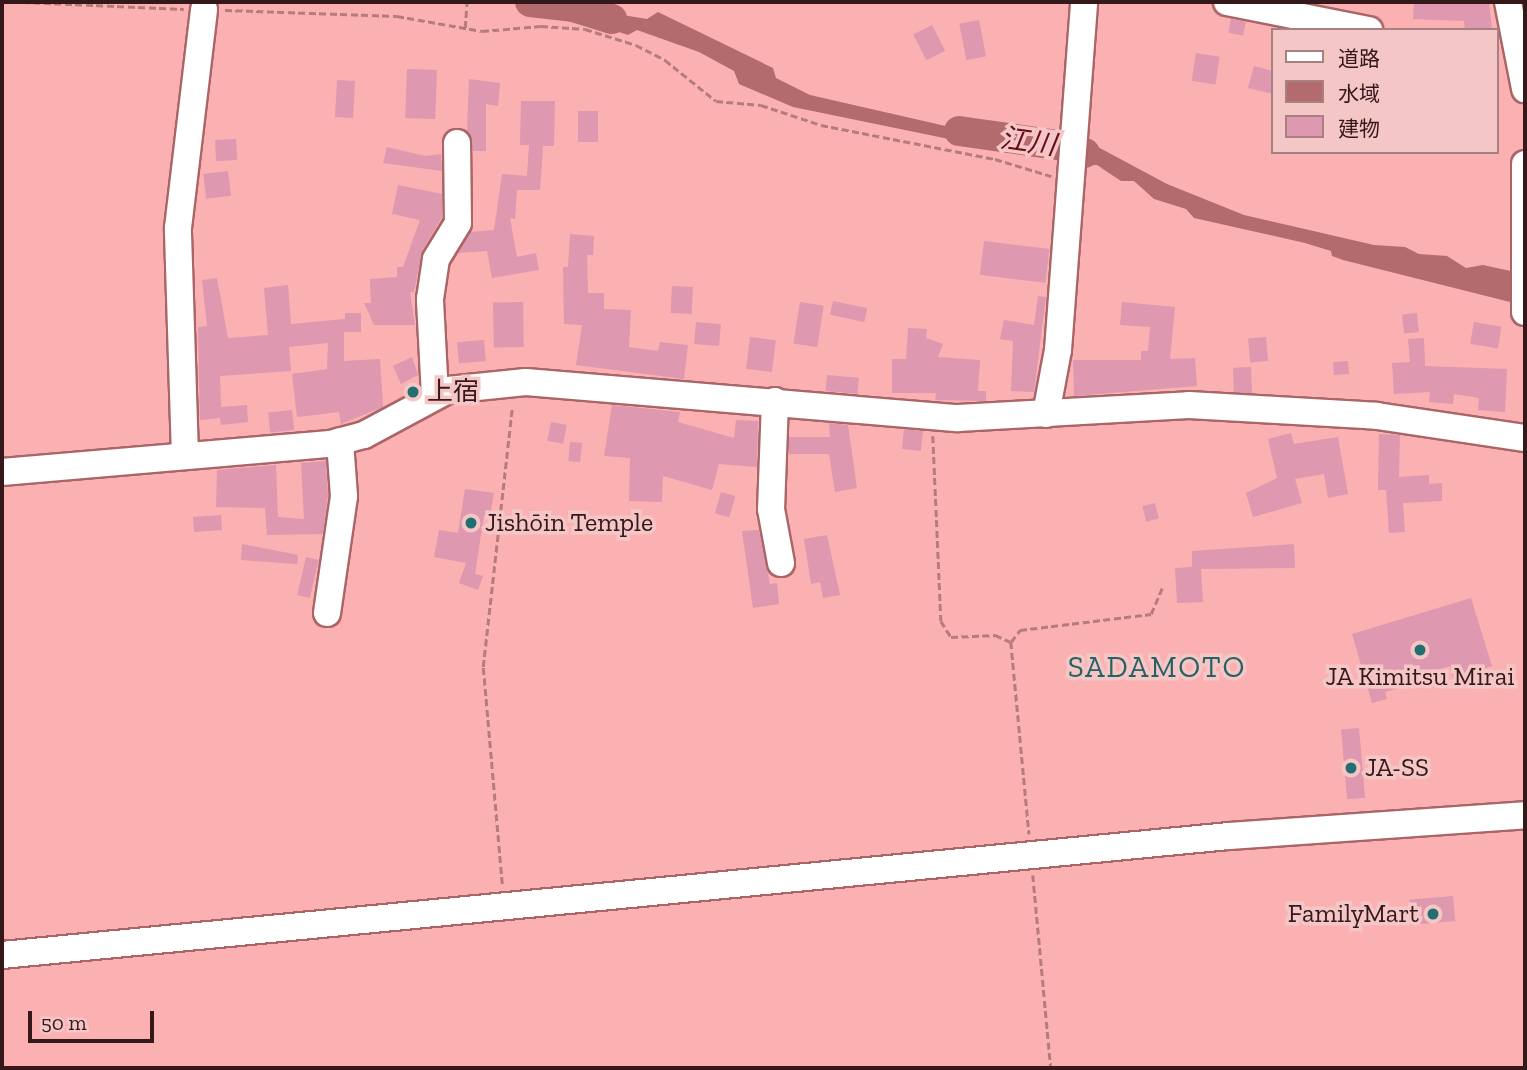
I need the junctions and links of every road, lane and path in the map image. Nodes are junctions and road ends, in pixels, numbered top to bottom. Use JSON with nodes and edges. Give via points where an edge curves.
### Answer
{"nodes":[{"id":1,"x":23,"y":2,"type":"edge"},
{"id":2,"x":467,"y":2,"type":"edge"},
{"id":3,"x":1084,"y":2,"type":"edge"},
{"id":4,"x":1227,"y":2,"type":"edge"},
{"id":5,"x":1508,"y":2,"type":"edge"},
{"id":6,"x":1275,"y":6,"type":"edge"},
{"id":7,"x":204,"y":10,"type":"junction"},
{"id":8,"x":465,"y":27,"type":"junction"},
{"id":9,"x":1361,"y":28,"type":"edge"},
{"id":10,"x":1514,"y":54,"type":"edge"},
{"id":11,"x":1525,"y":89,"type":"edge"},
{"id":12,"x":457,"y":143,"type":"dead end"},
{"id":13,"x":1525,"y":164,"type":"edge"},
{"id":14,"x":1072,"y":183,"type":"junction"},
{"id":15,"x":1524,"y":253,"type":"edge"},
{"id":16,"x":1525,"y":312,"type":"edge"},
{"id":17,"x":514,"y":383,"type":"junction"},
{"id":18,"x":435,"y":396,"type":"junction"},
{"id":19,"x":775,"y":401,"type":"junction"},
{"id":20,"x":1046,"y":414,"type":"junction"},
{"id":21,"x":932,"y":415,"type":"junction"},
{"id":22,"x":1525,"y":438,"type":"edge"},
{"id":23,"x":340,"y":441,"type":"junction"},
{"id":24,"x":186,"y":456,"type":"junction"},
{"id":25,"x":2,"y":471,"type":"edge"},
{"id":26,"x":781,"y":563,"type":"dead end"},
{"id":27,"x":1163,"y":586,"type":"dead end"},
{"id":28,"x":327,"y":613,"type":"dead end"},
{"id":29,"x":1011,"y":642,"type":"junction"},
{"id":30,"x":1525,"y":815,"type":"edge"},
{"id":31,"x":1031,"y":858,"type":"junction"},
{"id":32,"x":504,"y":905,"type":"junction"},
{"id":33,"x":2,"y":954,"type":"edge"},
{"id":34,"x":1051,"y":1068,"type":"edge"}],
"edges":[{"from":1,"to":7,"type":"path"},
{"from":2,"to":8,"type":"path"},
{"from":3,"to":14,"type":"street"},
{"from":4,"to":6,"type":"street"},
{"from":5,"to":10,"type":"street"},
{"from":6,"to":9,"type":"street"},
{"from":7,"to":8,"type":"path","via":[[397,16]]},
{"from":7,"to":24,"type":"street","via":[[178,228]]},
{"from":8,"to":14,"type":"path","via":[[584,29],[636,45],[665,60],[716,101],[740,107],[761,105],[821,125],[995,159]]},
{"from":10,"to":11,"type":"street"},
{"from":12,"to":18,"type":"street","via":[[461,208],[458,223],[436,259],[430,299]]},
{"from":13,"to":15,"type":"street"},
{"from":14,"to":20,"type":"street","via":[[1058,350]]},
{"from":15,"to":16,"type":"street"},
{"from":17,"to":18,"type":"street"},
{"from":17,"to":19,"type":"street"},
{"from":17,"to":32,"type":"path","via":[[483,667]]},
{"from":18,"to":23,"type":"street","via":[[364,435]]},
{"from":19,"to":21,"type":"street"},
{"from":19,"to":26,"type":"street","via":[[771,509]]},
{"from":20,"to":21,"type":"street"},
{"from":20,"to":22,"type":"street","via":[[1189,405],[1377,416]]},
{"from":21,"to":29,"type":"path","via":[[941,621],[951,637],[995,635]]},
{"from":23,"to":24,"type":"street"},
{"from":23,"to":28,"type":"street","via":[[344,496]]},
{"from":24,"to":25,"type":"street"},
{"from":27,"to":29,"type":"path","via":[[1152,614],[1020,630]]},
{"from":29,"to":31,"type":"path"},
{"from":30,"to":31,"type":"street","via":[[1228,836]]},
{"from":31,"to":32,"type":"street"},
{"from":31,"to":34,"type":"path"},
{"from":32,"to":33,"type":"street"}]}
